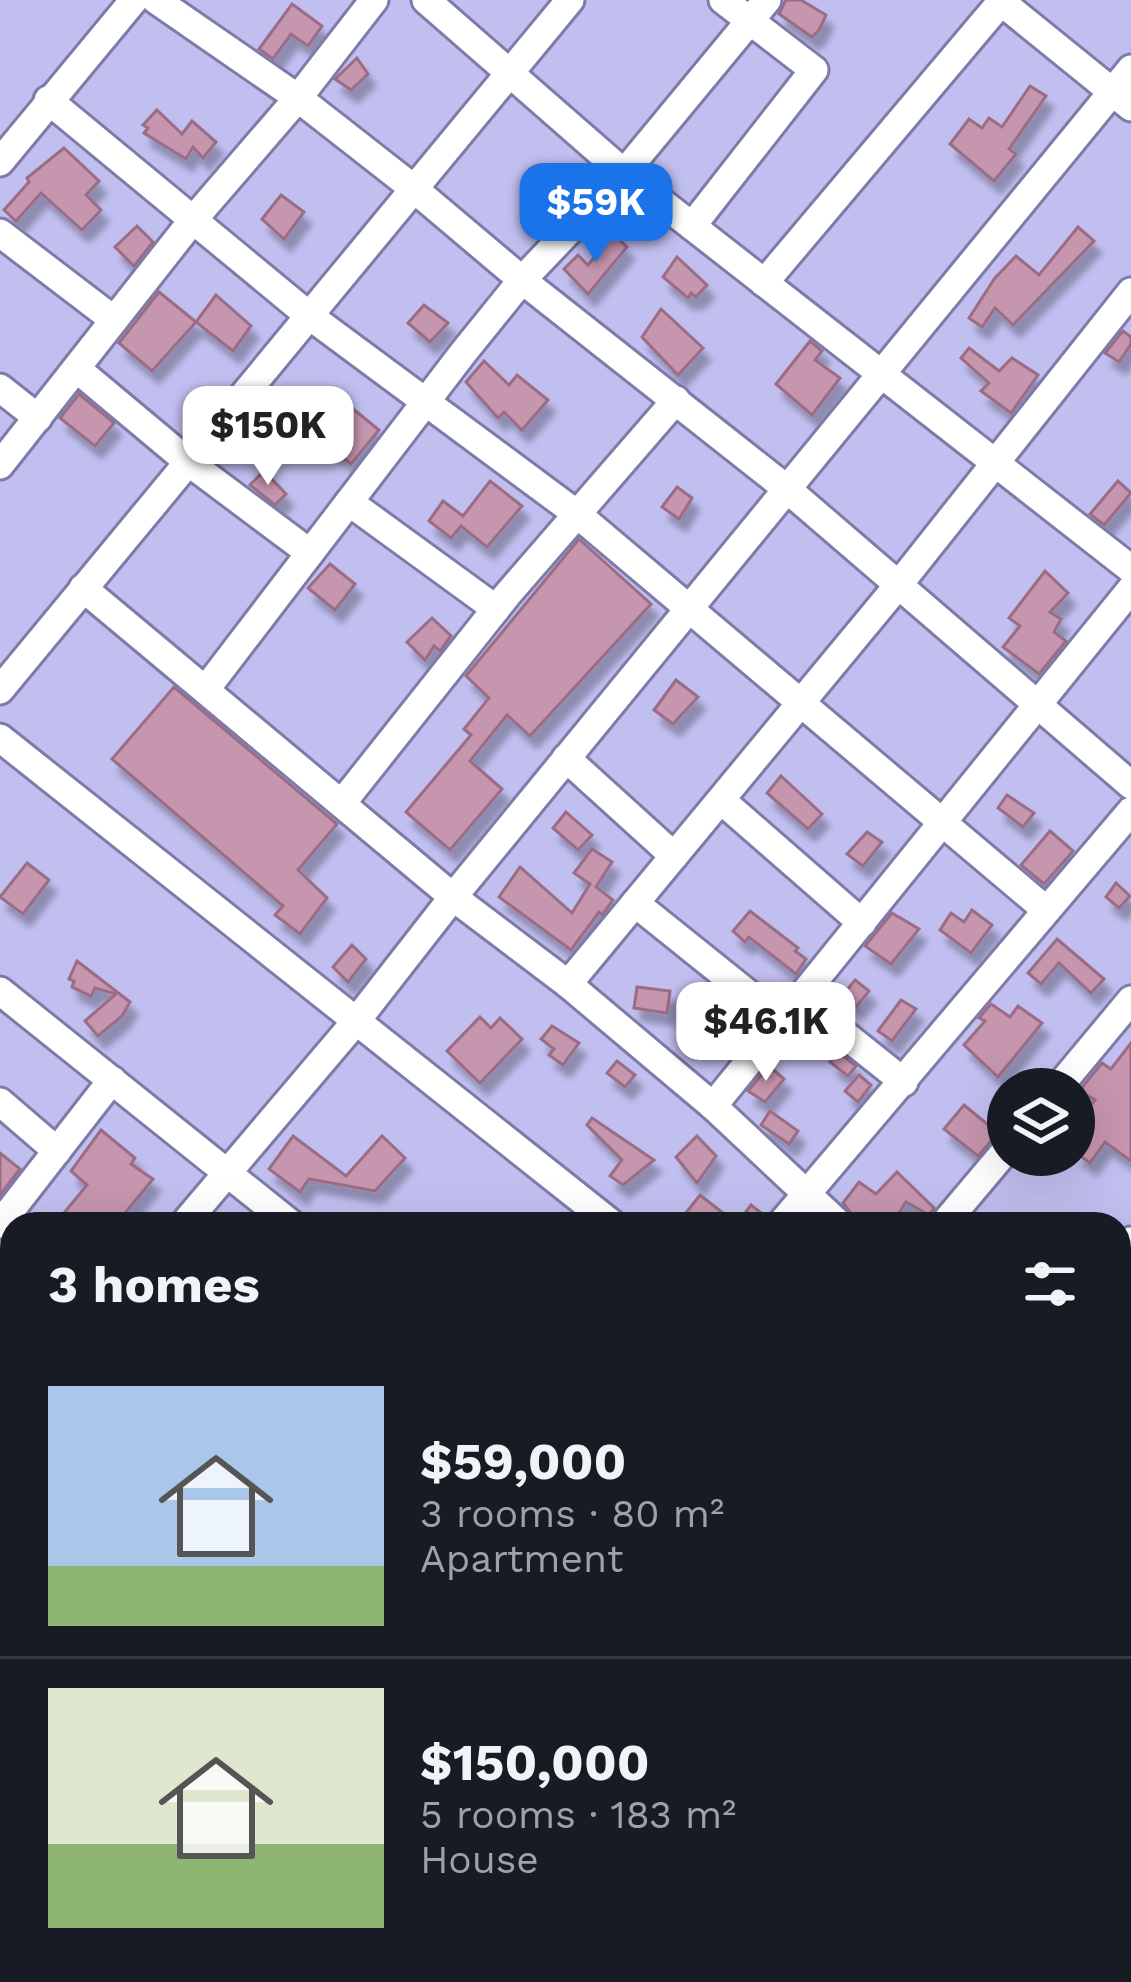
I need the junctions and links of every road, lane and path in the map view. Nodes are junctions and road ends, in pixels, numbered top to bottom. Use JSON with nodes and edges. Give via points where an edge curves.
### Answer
{"nodes":[{"id":1,"x":134,"y":0,"type":"edge"},
{"id":2,"x":156,"y":0,"type":"edge"},
{"id":3,"x":374,"y":0,"type":"edge"},
{"id":4,"x":426,"y":0,"type":"edge"},
{"id":5,"x":570,"y":0,"type":"edge"},
{"id":6,"x":723,"y":0,"type":"edge"},
{"id":7,"x":1000,"y":1,"type":"edge"},
{"id":8,"x":759,"y":10,"type":"edge"},
{"id":9,"x":194,"y":11,"type":"edge"},
{"id":10,"x":1131,"y":69,"type":"edge"},
{"id":11,"x":507,"y":73,"type":"junction"},
{"id":12,"x":298,"y":98,"type":"junction"},
{"id":13,"x":48,"y":100,"type":"junction"},
{"id":14,"x":1122,"y":100,"type":"edge"},
{"id":15,"x":0,"y":162,"type":"edge"},
{"id":16,"x":624,"y":173,"type":"junction"},
{"id":17,"x":413,"y":188,"type":"junction"},
{"id":18,"x":192,"y":221,"type":"junction"},
{"id":19,"x":692,"y":226,"type":"junction"},
{"id":20,"x":0,"y":233,"type":"edge"},
{"id":21,"x":522,"y":280,"type":"junction"},
{"id":22,"x":764,"y":283,"type":"junction"},
{"id":23,"x":1131,"y":292,"type":"edge"},
{"id":24,"x":307,"y":314,"type":"junction"},
{"id":25,"x":114,"y":320,"type":"junction"},
{"id":26,"x":77,"y":369,"type":"junction"},
{"id":27,"x":880,"y":373,"type":"junction"},
{"id":28,"x":0,"y":388,"type":"edge"},
{"id":29,"x":676,"y":400,"type":"junction"},
{"id":30,"x":426,"y":402,"type":"junction"},
{"id":31,"x":38,"y":418,"type":"junction"},
{"id":32,"x":187,"y":460,"type":"junction"},
{"id":33,"x":997,"y":463,"type":"junction"},
{"id":34,"x":0,"y":465,"type":"edge"},
{"id":35,"x":787,"y":489,"type":"junction"},
{"id":36,"x":350,"y":502,"type":"junction"},
{"id":37,"x":577,"y":514,"type":"junction"},
{"id":38,"x":310,"y":553,"type":"junction"},
{"id":39,"x":1131,"y":568,"type":"edge"},
{"id":40,"x":900,"y":584,"type":"junction"},
{"id":41,"x":83,"y":588,"type":"junction"},
{"id":42,"x":1131,"y":589,"type":"edge"},
{"id":43,"x":689,"y":608,"type":"junction"},
{"id":44,"x":496,"y":609,"type":"junction"},
{"id":45,"x":206,"y":689,"type":"junction"},
{"id":46,"x":0,"y":690,"type":"edge"},
{"id":47,"x":802,"y":702,"type":"junction"},
{"id":48,"x":1037,"y":705,"type":"junction"},
{"id":49,"x":0,"y":738,"type":"edge"},
{"id":50,"x":566,"y":758,"type":"junction"},
{"id":51,"x":1131,"y":785,"type":"edge"},
{"id":52,"x":721,"y":800,"type":"junction"},
{"id":53,"x":341,"y":802,"type":"junction"},
{"id":54,"x":1131,"y":811,"type":"edge"},
{"id":55,"x":941,"y":825,"type":"junction"},
{"id":56,"x":674,"y":856,"type":"junction"},
{"id":57,"x":453,"y":897,"type":"junction"},
{"id":58,"x":635,"y":903,"type":"junction"},
{"id":59,"x":1045,"y":909,"type":"junction"},
{"id":60,"x":862,"y":922,"type":"junction"},
{"id":61,"x":568,"y":984,"type":"junction"},
{"id":62,"x":0,"y":992,"type":"edge"},
{"id":63,"x":800,"y":999,"type":"junction"},
{"id":64,"x":1131,"y":1000,"type":"edge"},
{"id":65,"x":358,"y":1020,"type":"junction"},
{"id":66,"x":782,"y":1022,"type":"junction"},
{"id":67,"x":1074,"y":1068,"type":"edge"},
{"id":68,"x":112,"y":1081,"type":"junction"},
{"id":69,"x":904,"y":1082,"type":"junction"},
{"id":70,"x":0,"y":1102,"type":"edge"},
{"id":71,"x":713,"y":1106,"type":"junction"},
{"id":72,"x":57,"y":1150,"type":"junction"},
{"id":73,"x":228,"y":1172,"type":"junction"},
{"id":74,"x":987,"y":1173,"type":"edge"},
{"id":75,"x":806,"y":1195,"type":"junction"},
{"id":76,"x":9,"y":1212,"type":"edge"},
{"id":77,"x":194,"y":1212,"type":"edge"},
{"id":78,"x":276,"y":1212,"type":"edge"},
{"id":79,"x":597,"y":1212,"type":"edge"},
{"id":80,"x":791,"y":1212,"type":"edge"},
{"id":81,"x":825,"y":1212,"type":"edge"},
{"id":82,"x":954,"y":1212,"type":"edge"}],
"edges":[{"from":1,"to":13,"type":"street"},
{"from":2,"to":9,"type":"street"},
{"from":3,"to":12,"type":"street"},
{"from":4,"to":11,"type":"street"},
{"from":5,"to":11,"type":"street"},
{"from":6,"to":8,"type":"street"},
{"from":7,"to":14,"type":"street"},
{"from":7,"to":22,"type":"street"},
{"from":8,"to":16,"type":"street"},
{"from":8,"to":19,"type":"street","via":[[814,70]]},
{"from":9,"to":12,"type":"street"},
{"from":10,"to":14,"type":"street"},
{"from":11,"to":16,"type":"street"},
{"from":11,"to":17,"type":"street"},
{"from":12,"to":17,"type":"street"},
{"from":12,"to":18,"type":"street"},
{"from":13,"to":15,"type":"street"},
{"from":13,"to":18,"type":"street"},
{"from":14,"to":27,"type":"street"},
{"from":16,"to":19,"type":"street"},
{"from":16,"to":21,"type":"street"},
{"from":17,"to":21,"type":"street"},
{"from":17,"to":24,"type":"street"},
{"from":18,"to":24,"type":"street"},
{"from":18,"to":25,"type":"street"},
{"from":19,"to":22,"type":"street"},
{"from":20,"to":25,"type":"street"},
{"from":21,"to":29,"type":"street"},
{"from":21,"to":30,"type":"street"},
{"from":22,"to":27,"type":"street"},
{"from":23,"to":33,"type":"street"},
{"from":24,"to":30,"type":"street"},
{"from":24,"to":32,"type":"street"},
{"from":25,"to":26,"type":"street"},
{"from":26,"to":31,"type":"street"},
{"from":26,"to":32,"type":"street"},
{"from":27,"to":33,"type":"street"},
{"from":27,"to":35,"type":"street"},
{"from":28,"to":31,"type":"street"},
{"from":29,"to":35,"type":"street"},
{"from":29,"to":37,"type":"street"},
{"from":30,"to":36,"type":"street"},
{"from":30,"to":37,"type":"street"},
{"from":31,"to":34,"type":"street"},
{"from":32,"to":38,"type":"street"},
{"from":32,"to":41,"type":"street"},
{"from":33,"to":39,"type":"street"},
{"from":33,"to":40,"type":"street"},
{"from":35,"to":40,"type":"street"},
{"from":35,"to":43,"type":"street"},
{"from":36,"to":38,"type":"street"},
{"from":36,"to":44,"type":"street"},
{"from":37,"to":43,"type":"street"},
{"from":37,"to":44,"type":"street"},
{"from":38,"to":45,"type":"street"},
{"from":40,"to":47,"type":"street"},
{"from":40,"to":48,"type":"street"},
{"from":41,"to":45,"type":"street"},
{"from":41,"to":46,"type":"street"},
{"from":42,"to":48,"type":"street"},
{"from":43,"to":47,"type":"street"},
{"from":43,"to":50,"type":"street"},
{"from":44,"to":53,"type":"street"},
{"from":45,"to":53,"type":"street"},
{"from":47,"to":52,"type":"street"},
{"from":47,"to":55,"type":"street"},
{"from":48,"to":51,"type":"street"},
{"from":48,"to":55,"type":"street"},
{"from":49,"to":65,"type":"street"},
{"from":50,"to":56,"type":"street"},
{"from":50,"to":57,"type":"street"},
{"from":52,"to":56,"type":"street"},
{"from":52,"to":60,"type":"street"},
{"from":53,"to":57,"type":"street"},
{"from":54,"to":59,"type":"street"},
{"from":55,"to":59,"type":"street"},
{"from":55,"to":60,"type":"street"},
{"from":56,"to":58,"type":"street"},
{"from":57,"to":61,"type":"street"},
{"from":57,"to":65,"type":"street"},
{"from":58,"to":61,"type":"street"},
{"from":58,"to":66,"type":"street"},
{"from":59,"to":69,"type":"street"},
{"from":60,"to":63,"type":"street"},
{"from":61,"to":71,"type":"street"},
{"from":62,"to":68,"type":"street"},
{"from":63,"to":66,"type":"street"},
{"from":63,"to":69,"type":"street"},
{"from":64,"to":67,"type":"street"},
{"from":65,"to":73,"type":"street"},
{"from":65,"to":79,"type":"street"},
{"from":66,"to":71,"type":"street"},
{"from":68,"to":72,"type":"street"},
{"from":68,"to":73,"type":"street"},
{"from":69,"to":75,"type":"street"},
{"from":70,"to":72,"type":"street"},
{"from":71,"to":75,"type":"street"},
{"from":72,"to":76,"type":"street"},
{"from":73,"to":77,"type":"street"},
{"from":73,"to":78,"type":"street"},
{"from":74,"to":82,"type":"street"},
{"from":75,"to":80,"type":"street"},
{"from":75,"to":81,"type":"street"}]}
